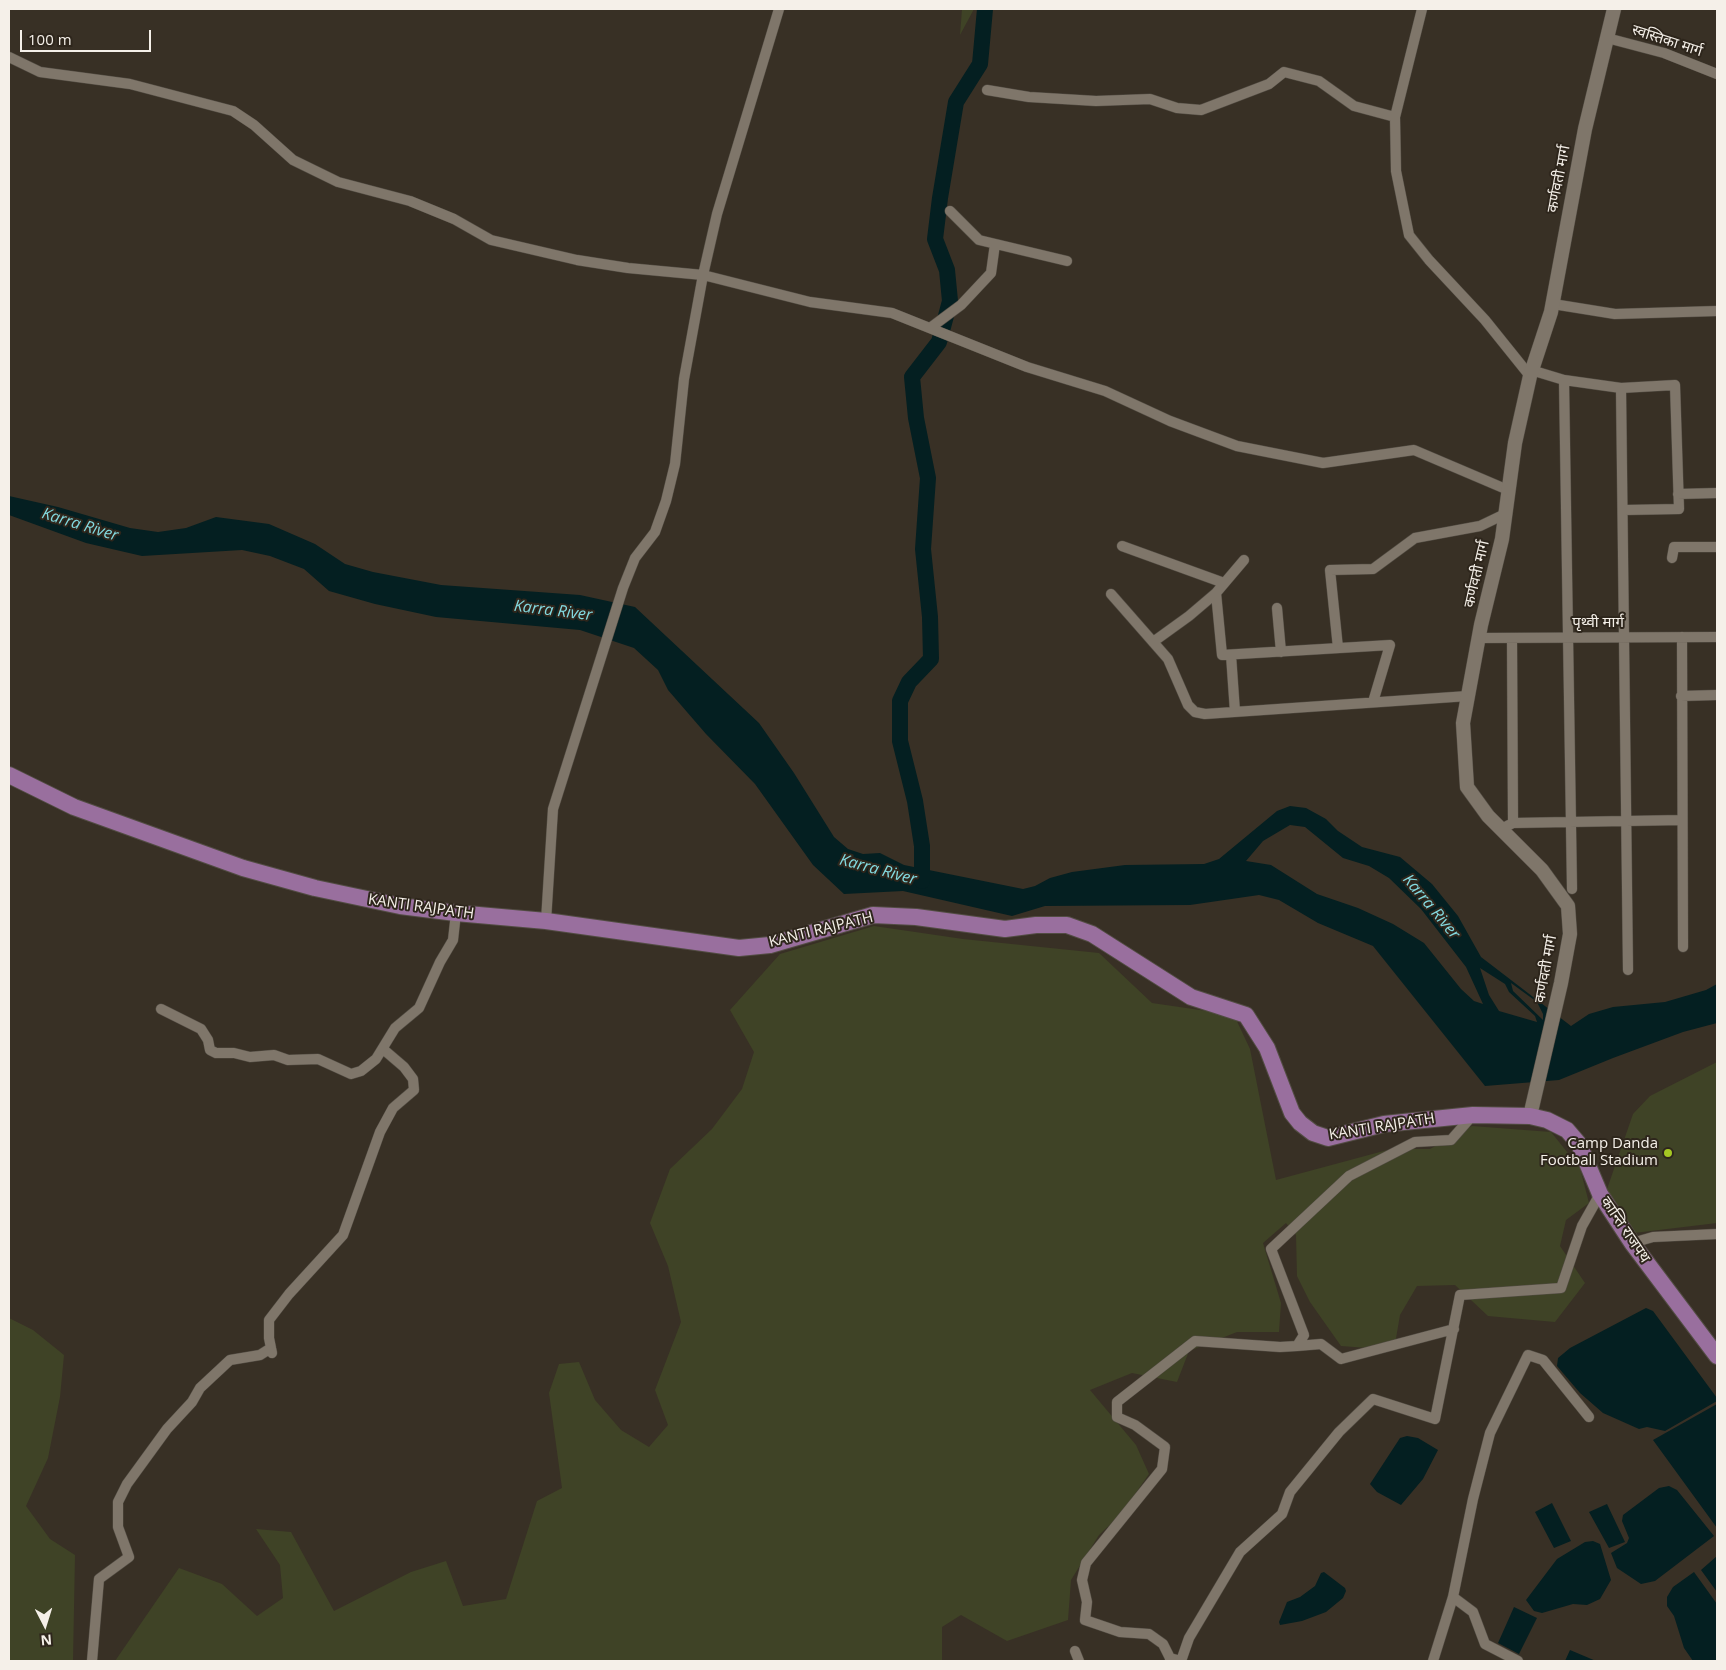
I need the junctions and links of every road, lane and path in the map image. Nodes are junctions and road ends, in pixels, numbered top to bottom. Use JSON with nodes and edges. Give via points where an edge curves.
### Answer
{"nodes":[{"id":1,"x":779,"y":9,"type":"edge"},
{"id":2,"x":1422,"y":9,"type":"edge"},
{"id":3,"x":1614,"y":9,"type":"edge"},
{"id":4,"x":1607,"y":38,"type":"junction"},
{"id":5,"x":9,"y":57,"type":"edge"},
{"id":6,"x":1717,"y":74,"type":"edge"},
{"id":7,"x":987,"y":90,"type":"dead end"},
{"id":8,"x":1395,"y":117,"type":"junction"},
{"id":9,"x":950,"y":211,"type":"dead end"},
{"id":10,"x":995,"y":244,"type":"junction"},
{"id":11,"x":1066,"y":261,"type":"dead end"},
{"id":12,"x":703,"y":274,"type":"junction"},
{"id":13,"x":1552,"y":304,"type":"junction"},
{"id":14,"x":1717,"y":311,"type":"edge"},
{"id":15,"x":932,"y":329,"type":"junction"},
{"id":16,"x":1530,"y":373,"type":"junction"},
{"id":17,"x":1564,"y":380,"type":"junction"},
{"id":18,"x":1621,"y":388,"type":"junction"},
{"id":19,"x":1508,"y":490,"type":"junction"},
{"id":20,"x":1717,"y":492,"type":"edge"},
{"id":21,"x":1678,"y":494,"type":"junction"},
{"id":22,"x":1624,"y":510,"type":"junction"},
{"id":23,"x":1505,"y":514,"type":"junction"},
{"id":24,"x":1122,"y":546,"type":"dead end"},
{"id":25,"x":1717,"y":547,"type":"edge"},
{"id":26,"x":1672,"y":558,"type":"dead end"},
{"id":27,"x":1244,"y":560,"type":"dead end"},
{"id":28,"x":1224,"y":583,"type":"junction"},
{"id":29,"x":1216,"y":593,"type":"junction"},
{"id":30,"x":1111,"y":594,"type":"dead end"},
{"id":31,"x":1277,"y":608,"type":"dead end"},
{"id":32,"x":1626,"y":637,"type":"junction"},
{"id":33,"x":1682,"y":637,"type":"junction"},
{"id":34,"x":1717,"y":637,"type":"edge"},
{"id":35,"x":1479,"y":638,"type":"junction"},
{"id":36,"x":1512,"y":638,"type":"junction"},
{"id":37,"x":1569,"y":638,"type":"junction"},
{"id":38,"x":1153,"y":642,"type":"junction"},
{"id":39,"x":1338,"y":648,"type":"junction"},
{"id":40,"x":1281,"y":652,"type":"junction"},
{"id":41,"x":1231,"y":655,"type":"junction"},
{"id":42,"x":1717,"y":695,"type":"edge"},
{"id":43,"x":1468,"y":696,"type":"junction"},
{"id":44,"x":1681,"y":696,"type":"junction"},
{"id":45,"x":1373,"y":702,"type":"junction"},
{"id":46,"x":1236,"y":712,"type":"junction"},
{"id":47,"x":9,"y":775,"type":"edge"},
{"id":48,"x":1682,"y":820,"type":"junction"},
{"id":49,"x":1627,"y":821,"type":"junction"},
{"id":50,"x":1571,"y":822,"type":"junction"},
{"id":51,"x":1507,"y":826,"type":"junction"},
{"id":52,"x":1572,"y":889,"type":"dead end"},
{"id":53,"x":456,"y":914,"type":"junction"},
{"id":54,"x":546,"y":921,"type":"junction"},
{"id":55,"x":1683,"y":947,"type":"dead end"},
{"id":56,"x":1628,"y":970,"type":"dead end"},
{"id":57,"x":161,"y":1009,"type":"dead end"},
{"id":58,"x":383,"y":1049,"type":"junction"},
{"id":59,"x":1473,"y":1115,"type":"junction"},
{"id":60,"x":1530,"y":1116,"type":"junction"},
{"id":61,"x":1600,"y":1194,"type":"junction"},
{"id":62,"x":1717,"y":1234,"type":"edge"},
{"id":63,"x":1632,"y":1243,"type":"junction"},
{"id":64,"x":1454,"y":1329,"type":"junction"},
{"id":65,"x":1297,"y":1346,"type":"junction"},
{"id":66,"x":1717,"y":1356,"type":"edge"},
{"id":67,"x":1589,"y":1417,"type":"dead end"},
{"id":68,"x":1454,"y":1597,"type":"junction"},
{"id":69,"x":1075,"y":1651,"type":"dead end"},
{"id":70,"x":1170,"y":1660,"type":"edge"},
{"id":71,"x":92,"y":1661,"type":"edge"},
{"id":72,"x":1079,"y":1661,"type":"edge"},
{"id":73,"x":1434,"y":1661,"type":"edge"},
{"id":74,"x":1518,"y":1661,"type":"edge"}],
"edges":[{"from":1,"to":12,"type":"street","via":[[717,214]]},
{"from":2,"to":8,"type":"street"},
{"from":3,"to":4,"type":"main road","name":"कर्णवती मार्ग"},
{"from":4,"to":6,"type":"street","name":"स्वस्तिका मार्ग","via":[[1664,53]]},
{"from":4,"to":13,"type":"main road","name":"कर्णवती मार्ग","via":[[1585,129]]},
{"from":5,"to":12,"type":"street","via":[[40,72],[130,84],[234,110],[293,160],[338,182],[410,201],[454,219],[491,240],[577,260]]},
{"from":7,"to":8,"type":"street","via":[[1029,97],[1150,100],[1177,108],[1201,110],[1269,84],[1284,72],[1319,81],[1354,106]]},
{"from":8,"to":16,"type":"street","via":[[1396,170],[1409,235]]},
{"from":9,"to":10,"type":"street","via":[[978,240]]},
{"from":10,"to":11,"type":"street"},
{"from":10,"to":15,"type":"street","via":[[991,273],[962,305]]},
{"from":12,"to":15,"type":"street","via":[[810,302],[892,313]]},
{"from":12,"to":54,"type":"street","via":[[684,379],[675,464],[666,501],[655,532],[635,558],[623,588],[553,809]]},
{"from":13,"to":14,"type":"street","via":[[1615,314]]},
{"from":13,"to":16,"type":"main road","name":"कर्णवती मार्ग"},
{"from":15,"to":19,"type":"street","via":[[1027,367],[1105,391],[1170,421],[1237,446],[1323,463],[1414,450]]},
{"from":16,"to":17,"type":"street"},
{"from":16,"to":19,"type":"main road","name":"कर्णवती मार्ग"},
{"from":17,"to":18,"type":"street"},
{"from":17,"to":37,"type":"street"},
{"from":18,"to":21,"type":"street","via":[[1675,385]]},
{"from":18,"to":22,"type":"street"},
{"from":19,"to":23,"type":"main road","name":"कर्णवती मार्ग"},
{"from":20,"to":21,"type":"street"},
{"from":21,"to":22,"type":"street","via":[[1679,509]]},
{"from":22,"to":32,"type":"street"},
{"from":23,"to":35,"type":"main road","name":"कर्णवती मार्ग"},
{"from":23,"to":39,"type":"street","via":[[1480,526],[1415,538],[1373,569],[1330,570]]},
{"from":24,"to":28,"type":"street"},
{"from":25,"to":26,"type":"street","via":[[1674,547]]},
{"from":27,"to":28,"type":"street"},
{"from":28,"to":29,"type":"street"},
{"from":29,"to":38,"type":"street"},
{"from":29,"to":41,"type":"street","via":[[1222,655]]},
{"from":30,"to":38,"type":"street"},
{"from":31,"to":40,"type":"street"},
{"from":32,"to":33,"type":"street","name":"पृथ्वी मार्ग"},
{"from":32,"to":37,"type":"street","name":"पृथ्वी मार्ग"},
{"from":32,"to":49,"type":"street"},
{"from":33,"to":34,"type":"street","name":"पृथ्वी मार्ग"},
{"from":33,"to":44,"type":"street"},
{"from":35,"to":36,"type":"street","name":"पृथ्वी मार्ग"},
{"from":35,"to":43,"type":"main road","name":"कर्णवती मार्ग"},
{"from":36,"to":37,"type":"street","name":"पृथ्वी मार्ग"},
{"from":36,"to":51,"type":"street"},
{"from":37,"to":50,"type":"street"},
{"from":38,"to":46,"type":"street","via":[[1168,659],[1188,705],[1195,712]]},
{"from":39,"to":40,"type":"street"},
{"from":39,"to":45,"type":"street","via":[[1390,645]]},
{"from":40,"to":41,"type":"street"},
{"from":41,"to":46,"type":"street"},
{"from":42,"to":44,"type":"street"},
{"from":43,"to":45,"type":"street"},
{"from":43,"to":51,"type":"main road","name":"कर्णवती मार्ग","via":[[1463,723],[1467,787],[1488,816]]},
{"from":44,"to":48,"type":"street"},
{"from":45,"to":46,"type":"street"},
{"from":47,"to":53,"type":"main road","name":"KANTI RAJPATH","via":[[74,807],[243,868],[315,888]]},
{"from":48,"to":49,"type":"street"},
{"from":48,"to":55,"type":"street"},
{"from":49,"to":50,"type":"street"},
{"from":49,"to":56,"type":"street"},
{"from":50,"to":51,"type":"street"},
{"from":50,"to":52,"type":"street"},
{"from":51,"to":60,"type":"main road","name":"कर्णवती मार्ग","via":[[1568,906],[1570,934]]},
{"from":53,"to":54,"type":"main road","name":"KANTI RAJPATH"},
{"from":53,"to":58,"type":"street","via":[[453,940],[419,1008],[396,1028]]},
{"from":54,"to":59,"type":"main road","name":"KANTI RAJPATH","via":[[739,948],[770,945],[873,915],[916,917],[1005,929],[1067,925],[1092,934],[1191,998],[1246,1015],[1267,1048],[1292,1113],[1313,1133],[1328,1138],[1384,1124]]},
{"from":57,"to":58,"type":"street","via":[[201,1029],[210,1050],[216,1054],[274,1055],[288,1060],[318,1058],[351,1074],[361,1071]]},
{"from":58,"to":71,"type":"street","via":[[414,1079],[414,1090],[393,1108],[380,1132],[342,1235],[269,1320],[272,1351],[230,1360],[200,1388],[127,1484],[118,1502],[118,1527],[129,1557],[99,1579]]},
{"from":59,"to":60,"type":"main road","name":"KANTI RAJPATH"},
{"from":59,"to":65,"type":"street","via":[[1451,1140],[1415,1142],[1349,1176],[1271,1249],[1304,1335]]},
{"from":60,"to":61,"type":"main road","name":"कान्ति राजपथ","via":[[1567,1130],[1578,1144]]},
{"from":61,"to":63,"type":"main road","name":"कान्ति राजपथ"},
{"from":61,"to":64,"type":"street","via":[[1582,1226],[1561,1288],[1460,1295]]},
{"from":62,"to":63,"type":"street","via":[[1653,1236]]},
{"from":63,"to":66,"type":"main road","name":"कान्ति राजपथ"},
{"from":64,"to":65,"type":"street","via":[[1341,1360],[1321,1344]]},
{"from":64,"to":70,"type":"street","via":[[1435,1418],[1373,1398],[1339,1432],[1290,1492],[1282,1514],[1240,1552],[1190,1638],[1181,1661]]},
{"from":65,"to":70,"type":"street","via":[[1280,1348],[1195,1341],[1117,1402],[1117,1417],[1135,1425],[1166,1447],[1162,1469],[1086,1563],[1082,1580],[1087,1602],[1086,1620],[1120,1632],[1149,1634],[1163,1644]]},
{"from":67,"to":68,"type":"street","via":[[1543,1360],[1528,1355],[1490,1433]]},
{"from":68,"to":73,"type":"street"},
{"from":68,"to":74,"type":"street","via":[[1473,1612],[1485,1644]]},
{"from":69,"to":72,"type":"street"}]}
